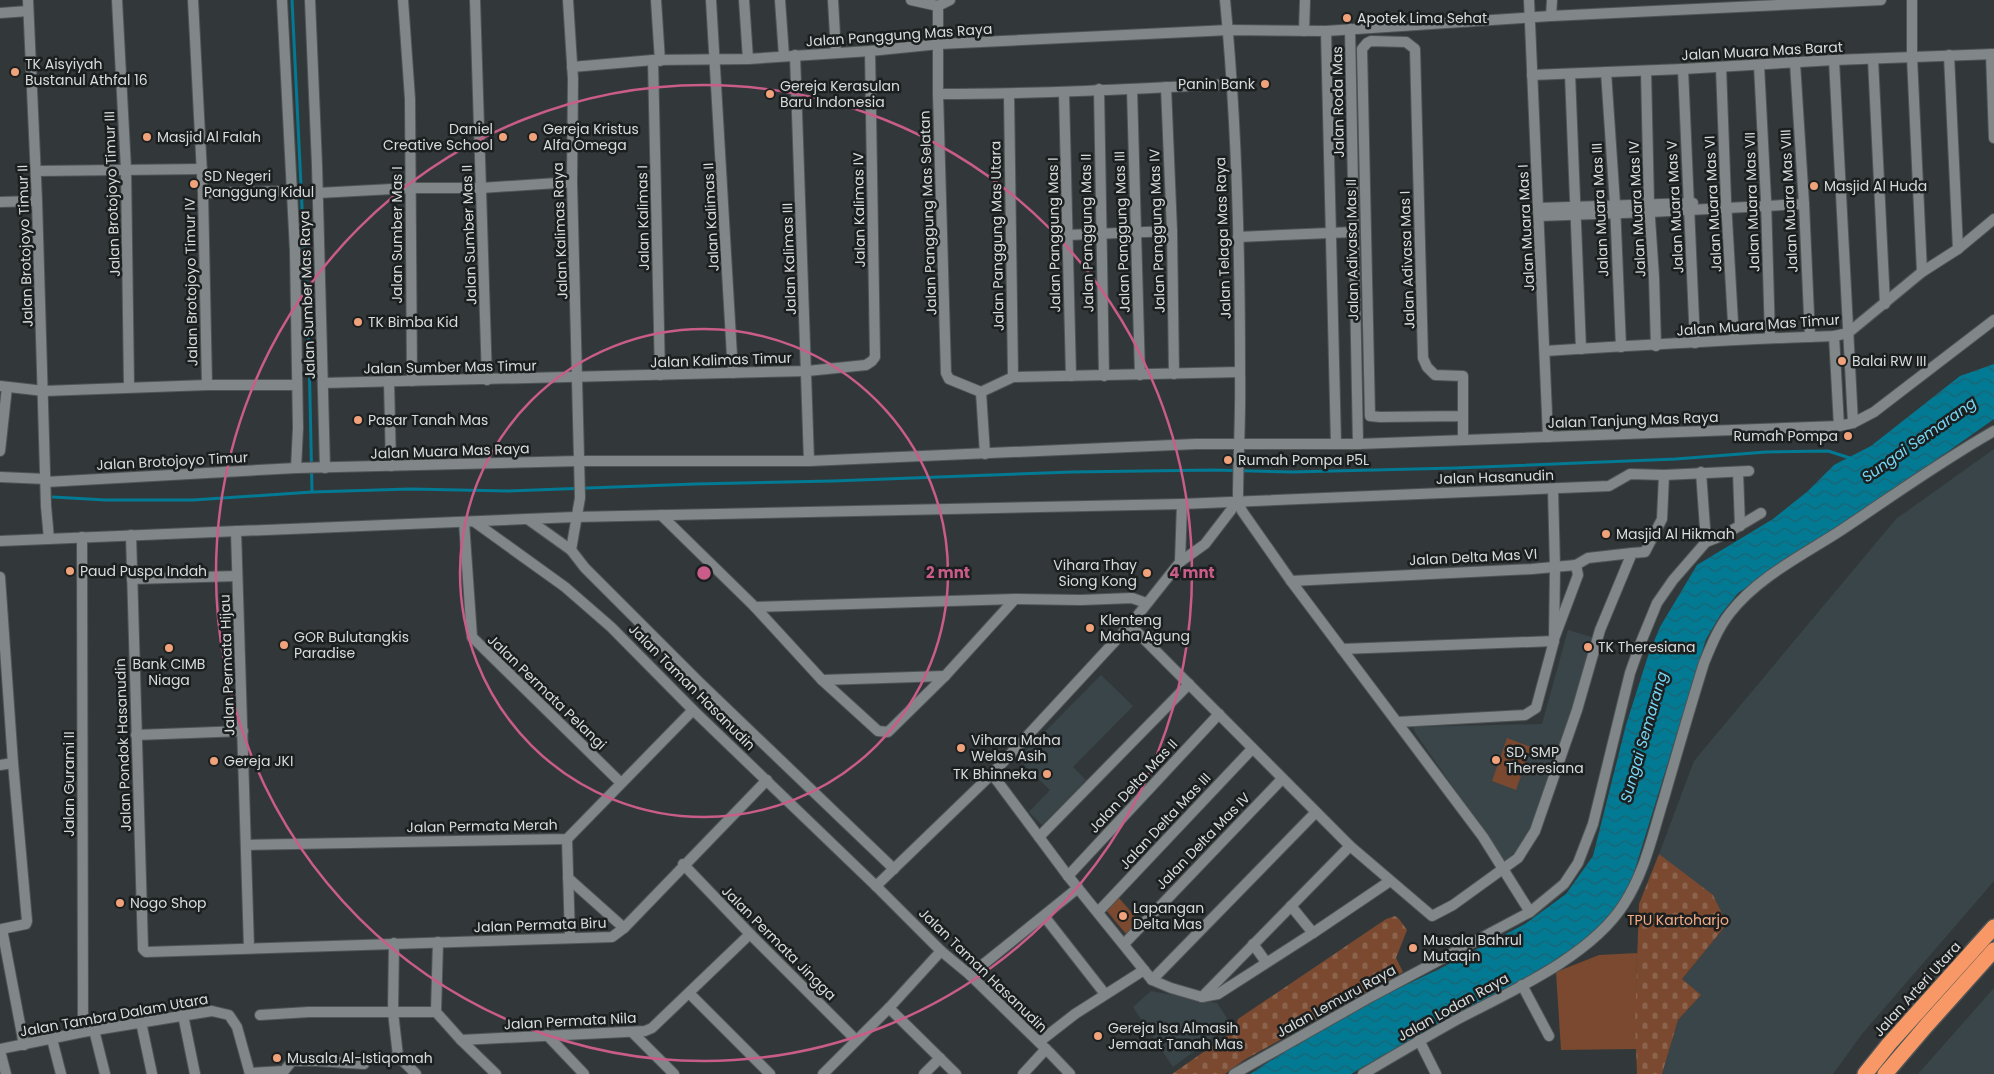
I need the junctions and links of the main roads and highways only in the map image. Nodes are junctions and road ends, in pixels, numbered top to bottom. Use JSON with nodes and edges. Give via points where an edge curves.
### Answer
{"nodes":[{"id":1,"x":1994,"y":926,"type":"edge"},
{"id":2,"x":1994,"y":950,"type":"edge"},
{"id":3,"x":1865,"y":1074,"type":"edge"},
{"id":4,"x":1885,"y":1074,"type":"edge"}],
"edges":[{"from":1,"to":3,"type":"highway","name":"Jalan Arteri Utara"},
{"from":2,"to":4,"type":"highway"}]}
